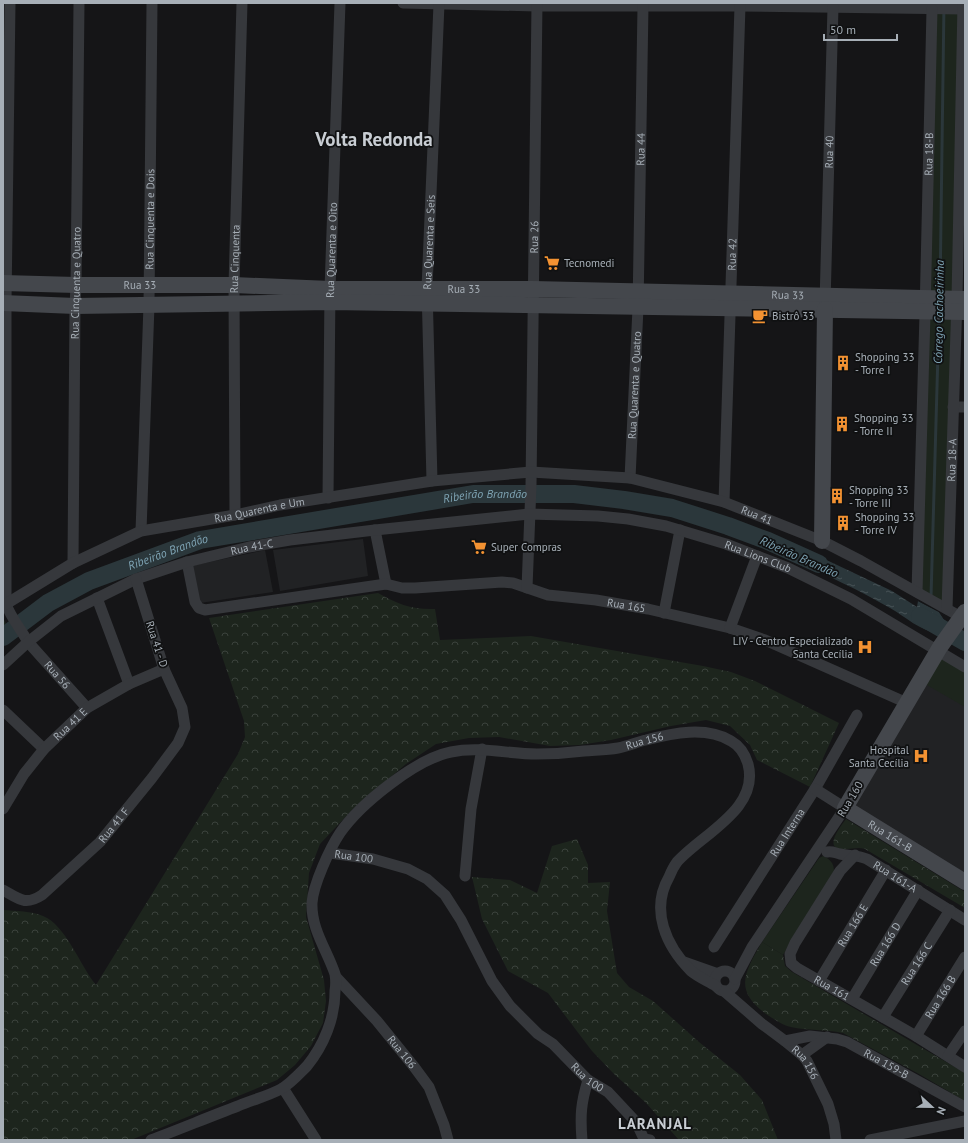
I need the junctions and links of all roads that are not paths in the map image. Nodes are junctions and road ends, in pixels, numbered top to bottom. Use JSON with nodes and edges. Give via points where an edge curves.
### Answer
{"nodes":[{"id":1,"x":10,"y":3,"type":"edge"},
{"id":2,"x":79,"y":3,"type":"edge"},
{"id":3,"x":152,"y":3,"type":"edge"},
{"id":4,"x":242,"y":3,"type":"edge"},
{"id":5,"x":340,"y":3,"type":"edge"},
{"id":6,"x":403,"y":3,"type":"edge"},
{"id":7,"x":439,"y":4,"type":"edge"},
{"id":8,"x":537,"y":5,"type":"edge"},
{"id":9,"x":643,"y":6,"type":"junction"},
{"id":10,"x":740,"y":6,"type":"junction"},
{"id":11,"x":833,"y":8,"type":"junction"},
{"id":12,"x":962,"y":8,"type":"edge"},
{"id":13,"x":934,"y":10,"type":"junction"},
{"id":14,"x":5,"y":283,"type":"edge"},
{"id":15,"x":76,"y":285,"type":"junction"},
{"id":16,"x":148,"y":286,"type":"junction"},
{"id":17,"x":234,"y":286,"type":"junction"},
{"id":18,"x":533,"y":289,"type":"junction"},
{"id":19,"x":638,"y":292,"type":"junction"},
{"id":20,"x":330,"y":295,"type":"junction"},
{"id":21,"x":427,"y":296,"type":"junction"},
{"id":22,"x":730,"y":301,"type":"junction"},
{"id":23,"x":5,"y":303,"type":"edge"},
{"id":24,"x":233,"y":303,"type":"junction"},
{"id":25,"x":825,"y":303,"type":"junction"},
{"id":26,"x":149,"y":305,"type":"junction"},
{"id":27,"x":927,"y":305,"type":"junction"},
{"id":28,"x":959,"y":305,"type":"edge"},
{"id":29,"x":75,"y":306,"type":"junction"},
{"id":30,"x":532,"y":306,"type":"junction"},
{"id":31,"x":638,"y":308,"type":"junction"},
{"id":32,"x":953,"y":407,"type":"junction"},
{"id":33,"x":965,"y":407,"type":"edge"},
{"id":34,"x":531,"y":472,"type":"junction"},
{"id":35,"x":630,"y":478,"type":"junction"},
{"id":36,"x":432,"y":481,"type":"junction"},
{"id":37,"x":328,"y":498,"type":"junction"},
{"id":38,"x":724,"y":502,"type":"junction"},
{"id":39,"x":529,"y":514,"type":"junction"},
{"id":40,"x":235,"y":515,"type":"junction"},
{"id":41,"x":375,"y":530,"type":"junction"},
{"id":42,"x":680,"y":530,"type":"junction"},
{"id":43,"x":141,"y":531,"type":"junction"},
{"id":44,"x":822,"y":541,"type":"junction"},
{"id":45,"x":757,"y":556,"type":"junction"},
{"id":46,"x":73,"y":562,"type":"junction"},
{"id":47,"x":187,"y":562,"type":"junction"},
{"id":48,"x":136,"y":579,"type":"junction"},
{"id":49,"x":386,"y":584,"type":"junction"},
{"id":50,"x":527,"y":588,"type":"junction"},
{"id":51,"x":918,"y":592,"type":"junction"},
{"id":52,"x":97,"y":598,"type":"junction"},
{"id":53,"x":4,"y":604,"type":"edge"},
{"id":54,"x":947,"y":608,"type":"junction"},
{"id":55,"x":664,"y":613,"type":"junction"},
{"id":56,"x":962,"y":616,"type":"edge"},
{"id":57,"x":730,"y":628,"type":"junction"},
{"id":58,"x":28,"y":642,"type":"junction"},
{"id":59,"x":939,"y":649,"type":"junction"},
{"id":60,"x":3,"y":665,"type":"edge"},
{"id":61,"x":965,"y":667,"type":"edge"},
{"id":62,"x":164,"y":669,"type":"junction"},
{"id":63,"x":129,"y":684,"type":"junction"},
{"id":64,"x":907,"y":703,"type":"junction"},
{"id":65,"x":87,"y":708,"type":"junction"},
{"id":66,"x":3,"y":710,"type":"edge"},
{"id":67,"x":857,"y":715,"type":"dead end"},
{"id":68,"x":185,"y":727,"type":"joint"},
{"id":69,"x":44,"y":748,"type":"junction"},
{"id":70,"x":482,"y":749,"type":"junction"},
{"id":71,"x":815,"y":789,"type":"junction"},
{"id":72,"x":845,"y":808,"type":"junction"},
{"id":73,"x":3,"y":809,"type":"edge"},
{"id":74,"x":824,"y":849,"type":"junction"},
{"id":75,"x":330,"y":853,"type":"junction"},
{"id":76,"x":855,"y":855,"type":"junction"},
{"id":77,"x":886,"y":870,"type":"junction"},
{"id":78,"x":840,"y":871,"type":"junction"},
{"id":79,"x":465,"y":876,"type":"dead end"},
{"id":80,"x":965,"y":882,"type":"edge"},
{"id":81,"x":3,"y":890,"type":"edge"},
{"id":82,"x":918,"y":890,"type":"junction"},
{"id":83,"x":950,"y":910,"type":"junction"},
{"id":84,"x":965,"y":920,"type":"edge"},
{"id":85,"x":714,"y":947,"type":"dead end"},
{"id":86,"x":752,"y":947,"type":"junction"},
{"id":87,"x":965,"y":957,"type":"edge"},
{"id":88,"x":684,"y":962,"type":"junction"},
{"id":89,"x":722,"y":972,"type":"junction"},
{"id":90,"x":336,"y":977,"type":"junction"},
{"id":91,"x":819,"y":981,"type":"junction"},
{"id":92,"x":735,"y":982,"type":"junction"},
{"id":93,"x":720,"y":988,"type":"junction"},
{"id":94,"x":852,"y":999,"type":"junction"},
{"id":95,"x":742,"y":1007,"type":"junction"},
{"id":96,"x":883,"y":1017,"type":"junction"},
{"id":97,"x":965,"y":1031,"type":"edge"},
{"id":98,"x":916,"y":1036,"type":"junction"},
{"id":99,"x":827,"y":1037,"type":"junction"},
{"id":100,"x":785,"y":1041,"type":"junction"},
{"id":101,"x":802,"y":1055,"type":"junction"},
{"id":102,"x":948,"y":1056,"type":"junction"},
{"id":103,"x":965,"y":1067,"type":"edge"},
{"id":104,"x":588,"y":1080,"type":"junction"},
{"id":105,"x":283,"y":1088,"type":"junction"},
{"id":106,"x":965,"y":1107,"type":"edge"},
{"id":107,"x":965,"y":1121,"type":"edge"},
{"id":108,"x":151,"y":1140,"type":"edge"},
{"id":109,"x":316,"y":1140,"type":"edge"},
{"id":110,"x":448,"y":1140,"type":"edge"},
{"id":111,"x":582,"y":1140,"type":"edge"},
{"id":112,"x":646,"y":1140,"type":"edge"},
{"id":113,"x":836,"y":1140,"type":"edge"},
{"id":114,"x":870,"y":1140,"type":"edge"}],
"edges":[{"from":1,"to":14,"type":"street","name":"Rua 56"},
{"from":2,"to":15,"type":"street","name":"Rua Cinquenta e Quatro"},
{"from":3,"to":16,"type":"street","name":"Rua Cinquenta e Dois"},
{"from":4,"to":17,"type":"street","name":"Rua Cinquenta"},
{"from":5,"to":20,"type":"street","name":"Rua Quarenta e Oito"},
{"from":6,"to":7,"type":"street"},
{"from":7,"to":8,"type":"street"},
{"from":7,"to":21,"type":"street","name":"Rua Quarenta e Seis"},
{"from":8,"to":9,"type":"street"},
{"from":8,"to":18,"type":"street","name":"Rua 26"},
{"from":9,"to":10,"type":"street"},
{"from":9,"to":19,"type":"street","name":"Rua 44"},
{"from":10,"to":11,"type":"street"},
{"from":10,"to":22,"type":"street","name":"Rua 42"},
{"from":11,"to":13,"type":"street"},
{"from":11,"to":25,"type":"street","name":"Rua 40"},
{"from":12,"to":13,"type":"street"},
{"from":12,"to":28,"type":"street","name":"Rua 18-A"},
{"from":13,"to":27,"type":"street","name":"Rua 18-B"},
{"from":14,"to":15,"type":"street","name":"Rua 33"},
{"from":14,"to":23,"type":"street","name":"Rua 56"},
{"from":15,"to":16,"type":"street","name":"Rua 33"},
{"from":15,"to":29,"type":"street","name":"Rua Cinquenta e Quatro"},
{"from":16,"to":17,"type":"street","name":"Rua 33"},
{"from":16,"to":26,"type":"street","name":"Rua Cinquenta e Dois"},
{"from":17,"to":20,"type":"street","name":"Rua 33"},
{"from":17,"to":24,"type":"street","name":"Rua Cinquenta"},
{"from":18,"to":19,"type":"street","name":"Rua 33"},
{"from":18,"to":21,"type":"street","name":"Rua 33"},
{"from":18,"to":30,"type":"street","name":"Rua 26"},
{"from":19,"to":22,"type":"street","name":"Rua 33"},
{"from":19,"to":31,"type":"street","name":"Rua Quarenta e Quatro"},
{"from":20,"to":21,"type":"street","name":"Rua 33"},
{"from":20,"to":24,"type":"street","name":"Rua 33"},
{"from":20,"to":37,"type":"street","name":"Rua Quarenta e Oito"},
{"from":21,"to":30,"type":"street","name":"Rua 33"},
{"from":21,"to":36,"type":"street","name":"Rua Quarenta e Seis"},
{"from":22,"to":25,"type":"street","name":"Rua 33"},
{"from":22,"to":31,"type":"street","name":"Rua 33"},
{"from":22,"to":38,"type":"street","name":"Rua 42"},
{"from":23,"to":29,"type":"street","name":"Rua 33"},
{"from":23,"to":53,"type":"street","name":"Rua 56"},
{"from":24,"to":26,"type":"street","name":"Rua 33"},
{"from":24,"to":40,"type":"street","name":"Rua Cinquenta"},
{"from":25,"to":27,"type":"street","name":"Rua 33"},
{"from":25,"to":44,"type":"street","name":"Rua 40"},
{"from":26,"to":29,"type":"street","name":"Rua 33"},
{"from":26,"to":43,"type":"street","name":"Rua Cinquenta e Dois"},
{"from":27,"to":28,"type":"street","name":"Rua 33"},
{"from":27,"to":51,"type":"street","name":"Rua 18-B"},
{"from":28,"to":32,"type":"street","name":"Rua 18-A"},
{"from":29,"to":46,"type":"street","name":"Rua Cinquenta e Quatro"},
{"from":30,"to":31,"type":"street","name":"Rua 33"},
{"from":30,"to":34,"type":"street","name":"Rua 26"},
{"from":31,"to":35,"type":"street","name":"Rua Quarenta e Quatro"},
{"from":32,"to":33,"type":"street"},
{"from":32,"to":54,"type":"street","name":"Rua 18-A"},
{"from":34,"to":35,"type":"street","name":"Rua 41"},
{"from":34,"to":36,"type":"street","name":"Rua Quarenta e Um"},
{"from":34,"to":39,"type":"street","name":"Rua 26"},
{"from":35,"to":38,"type":"street","name":"Rua 41"},
{"from":36,"to":37,"type":"street","name":"Rua Quarenta e Um"},
{"from":37,"to":40,"type":"street","name":"Rua Quarenta e Um"},
{"from":38,"to":44,"type":"street","name":"Rua 41"},
{"from":39,"to":41,"type":"street","name":"Rua 41-C"},
{"from":39,"to":42,"type":"street","name":"Rua Lions Club","via":[[628,519]]},
{"from":39,"to":50,"type":"street","name":"Rua 26"},
{"from":40,"to":43,"type":"street","name":"Rua Quarenta e Um"},
{"from":41,"to":47,"type":"street","name":"Rua 41-C","via":[[290,540]]},
{"from":41,"to":49,"type":"street"},
{"from":42,"to":45,"type":"street","name":"Rua Lions Club"},
{"from":42,"to":55,"type":"street"},
{"from":43,"to":46,"type":"street","name":"Rua Quarenta e Um"},
{"from":44,"to":51,"type":"street","name":"Rua 41"},
{"from":45,"to":57,"type":"street"},
{"from":45,"to":59,"type":"street","name":"Rua Lions Club","via":[[851,599]]},
{"from":46,"to":53,"type":"street","name":"Rua Quarenta e Um"},
{"from":47,"to":48,"type":"street","name":"Rua 41-C"},
{"from":47,"to":49,"type":"street","name":"Rua 165","via":[[195,602],[199,608],[205,610]]},
{"from":48,"to":52,"type":"street","name":"Rua 41-C"},
{"from":48,"to":62,"type":"street","name":"Rua 41 - D"},
{"from":49,"to":50,"type":"street","name":"Rua 165","via":[[415,588],[502,582]]},
{"from":50,"to":55,"type":"street","name":"Rua 165","via":[[548,595],[596,600]]},
{"from":51,"to":54,"type":"street","name":"Rua 41"},
{"from":52,"to":58,"type":"street","name":"Rua 41-C","via":[[61,616]]},
{"from":52,"to":63,"type":"street"},
{"from":53,"to":58,"type":"street","name":"Rua 56"},
{"from":54,"to":56,"type":"street","name":"Rua 41"},
{"from":55,"to":57,"type":"street","name":"Rua 165"},
{"from":56,"to":59,"type":"street"},
{"from":57,"to":64,"type":"street","name":"Rua 165","via":[[765,640]]},
{"from":58,"to":60,"type":"street","name":"Rua 41-C"},
{"from":58,"to":65,"type":"street","name":"Rua 56"},
{"from":59,"to":61,"type":"street","name":"Rua Lions Club"},
{"from":59,"to":64,"type":"street","name":"Rua 160"},
{"from":62,"to":63,"type":"street","name":"Rua 41 E"},
{"from":62,"to":68,"type":"street","name":"Rua 41 - D","via":[[182,708]]},
{"from":63,"to":65,"type":"street","name":"Rua 41 E"},
{"from":64,"to":72,"type":"street","name":"Rua 160"},
{"from":65,"to":69,"type":"street","name":"Rua 41 E"},
{"from":66,"to":69,"type":"street"},
{"from":67,"to":71,"type":"street","name":"Rua Interna"},
{"from":68,"to":81,"type":"street","name":"Rua 41 F","via":[[178,743],[100,842],[42,894],[34,900],[23,901]]},
{"from":69,"to":73,"type":"street","name":"Rua 41 E","via":[[24,774]]},
{"from":70,"to":75,"type":"street","name":"Rua 156","via":[[446,753],[425,761],[398,778],[363,808],[340,833]]},
{"from":70,"to":79,"type":"street","via":[[471,809]]},
{"from":70,"to":88,"type":"street","name":"Rua 156","via":[[536,754],[620,748],[650,739],[694,731],[722,736],[744,752],[750,778],[740,804],[733,814],[676,863],[664,884],[660,906],[663,928],[676,953]]},
{"from":71,"to":72,"type":"street","name":"Rua 161-B"},
{"from":71,"to":85,"type":"street","name":"Rua Interna"},
{"from":72,"to":74,"type":"street","name":"Rua 160"},
{"from":72,"to":80,"type":"street","name":"Rua 161-B"},
{"from":74,"to":76,"type":"street","name":"Rua 161-A","via":[[839,854]]},
{"from":74,"to":78,"type":"street","via":[[838,862]]},
{"from":74,"to":86,"type":"street","name":"Rua 160"},
{"from":75,"to":90,"type":"street","name":"Rua 100","via":[[315,883],[312,902],[314,924]]},
{"from":75,"to":104,"type":"street","name":"Rua 100","via":[[373,859],[408,869],[427,878],[445,895],[461,920],[492,981],[510,1006],[538,1034],[553,1044]]},
{"from":76,"to":77,"type":"street","name":"Rua 161-A"},
{"from":76,"to":78,"type":"street","name":"Rua 161"},
{"from":77,"to":82,"type":"street","name":"Rua 161-A"},
{"from":77,"to":91,"type":"street","name":"Rua 166 E"},
{"from":78,"to":91,"type":"street","name":"Rua 161","via":[[789,959],[793,966]]},
{"from":82,"to":83,"type":"street","name":"Rua 161-A"},
{"from":82,"to":94,"type":"street","name":"Rua 166 D"},
{"from":83,"to":84,"type":"street","name":"Rua 161-A"},
{"from":83,"to":96,"type":"street","name":"Rua 166 C"},
{"from":86,"to":89,"type":"street","name":"Rua 160"},
{"from":86,"to":92,"type":"street","name":"Rua 160"},
{"from":87,"to":98,"type":"street","name":"Rua 166 B"},
{"from":88,"to":89,"type":"street"},
{"from":88,"to":93,"type":"street","name":"Rua 156","via":[[693,973]]},
{"from":89,"to":92,"type":"street","via":[[732,974]]},
{"from":89,"to":93,"type":"street","via":[[715,979]]},
{"from":90,"to":105,"type":"street","name":"Rua 100","via":[[335,1005],[322,1043],[306,1066]]},
{"from":90,"to":110,"type":"street","name":"Rua 106","via":[[377,1021],[429,1087]]},
{"from":91,"to":94,"type":"street","name":"Rua 161"},
{"from":92,"to":93,"type":"street","via":[[730,990]]},
{"from":92,"to":95,"type":"street","name":"Rua 156"},
{"from":93,"to":95,"type":"street","name":"Rua 156"},
{"from":94,"to":96,"type":"street","name":"Rua 161"},
{"from":95,"to":100,"type":"street","name":"Rua 156"},
{"from":96,"to":98,"type":"street","name":"Rua 161"},
{"from":97,"to":102,"type":"street"},
{"from":98,"to":102,"type":"street","name":"Rua 161"},
{"from":99,"to":100,"type":"street","name":"Rua 159-B","via":[[810,1036]]},
{"from":99,"to":101,"type":"street"},
{"from":99,"to":106,"type":"street","name":"Rua 159-B","via":[[847,1042]]},
{"from":100,"to":101,"type":"street","name":"Rua 156"},
{"from":101,"to":113,"type":"street","name":"Rua 156","via":[[814,1073],[828,1104]]},
{"from":102,"to":103,"type":"street","name":"Rua 161"},
{"from":104,"to":111,"type":"street","via":[[580,1118]]},
{"from":104,"to":112,"type":"street","name":"Rua 100","via":[[608,1092],[636,1122]]},
{"from":105,"to":108,"type":"street","name":"Rua 100"},
{"from":105,"to":109,"type":"street"},
{"from":107,"to":114,"type":"street"}]}
